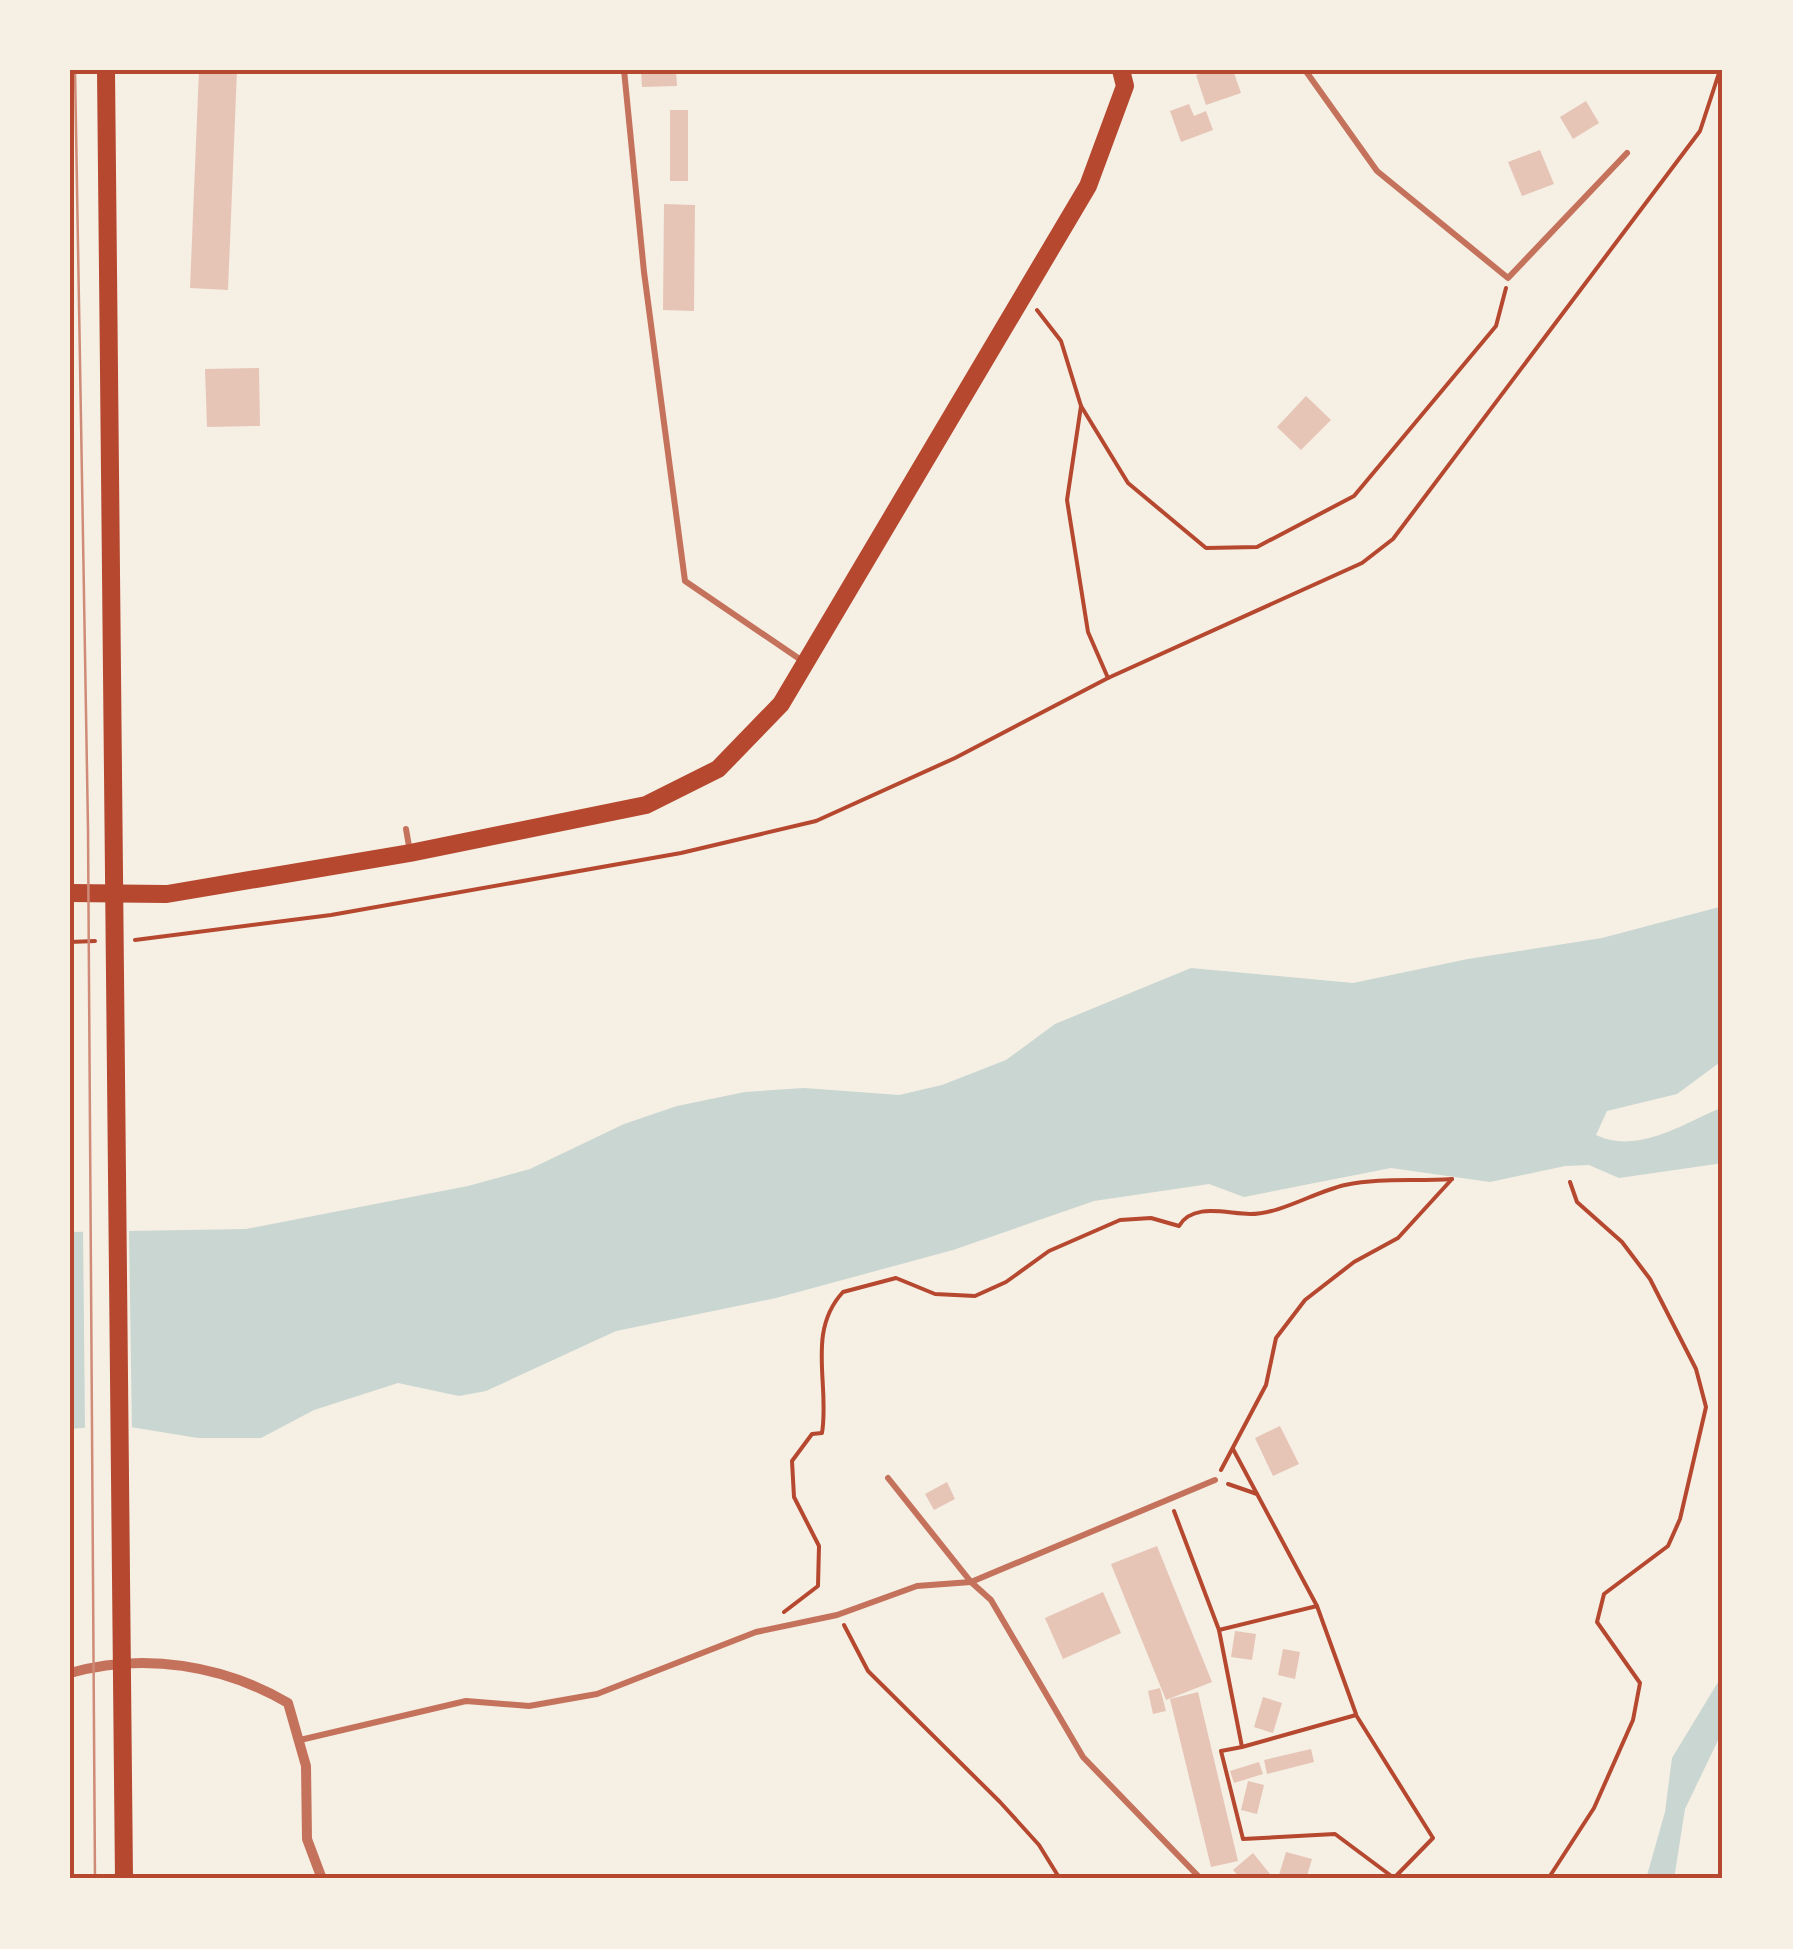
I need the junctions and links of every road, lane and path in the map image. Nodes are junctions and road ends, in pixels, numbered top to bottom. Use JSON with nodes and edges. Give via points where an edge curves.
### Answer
{"nodes":[{"id":1,"x":106,"y":70,"type":"edge"},
{"id":2,"x":624,"y":70,"type":"edge"},
{"id":3,"x":1121,"y":70,"type":"edge"},
{"id":4,"x":1305,"y":70,"type":"edge"},
{"id":5,"x":1720,"y":70,"type":"edge"},
{"id":6,"x":1627,"y":153,"type":"dead end"},
{"id":7,"x":1508,"y":278,"type":"junction"},
{"id":8,"x":1024,"y":292,"type":"junction"},
{"id":9,"x":1081,"y":406,"type":"junction"},
{"id":10,"x":805,"y":663,"type":"junction"},
{"id":11,"x":1108,"y":678,"type":"junction"},
{"id":12,"x":406,"y":829,"type":"dead end"},
{"id":13,"x":410,"y":853,"type":"junction"},
{"id":14,"x":70,"y":893,"type":"edge"},
{"id":15,"x":134,"y":940,"type":"dead end"},
{"id":16,"x":1570,"y":1182,"type":"dead end"},
{"id":17,"x":1233,"y":1449,"type":"junction"},
{"id":18,"x":888,"y":1478,"type":"dead end"},
{"id":19,"x":1215,"y":1480,"type":"junction"},
{"id":20,"x":1257,"y":1494,"type":"junction"},
{"id":21,"x":1169,"y":1499,"type":"junction"},
{"id":22,"x":971,"y":1582,"type":"junction"},
{"id":23,"x":1317,"y":1606,"type":"junction"},
{"id":24,"x":838,"y":1615,"type":"junction"},
{"id":25,"x":1219,"y":1630,"type":"junction"},
{"id":26,"x":756,"y":1632,"type":"junction"},
{"id":27,"x":70,"y":1673,"type":"edge"},
{"id":28,"x":1356,"y":1714,"type":"junction"},
{"id":29,"x":300,"y":1740,"type":"junction"},
{"id":30,"x":1242,"y":1747,"type":"junction"},
{"id":31,"x":124,"y":1879,"type":"edge"},
{"id":32,"x":322,"y":1879,"type":"edge"},
{"id":33,"x":1060,"y":1879,"type":"edge"},
{"id":34,"x":1201,"y":1879,"type":"edge"},
{"id":35,"x":1548,"y":1879,"type":"edge"}],
"edges":[{"from":1,"to":31,"type":"main road"},
{"from":2,"to":10,"type":"lane","via":[[685,581]]},
{"from":3,"to":8,"type":"main road","via":[[1125,86],[1088,186]]},
{"from":4,"to":7,"type":"lane","via":[[1378,171]]},
{"from":5,"to":11,"type":"path","via":[[1700,130],[1393,539],[1362,563]]},
{"from":6,"to":7,"type":"lane"},
{"from":7,"to":9,"type":"path","via":[[1496,326],[1354,496],[1257,548],[1206,548],[1128,483]]},
{"from":8,"to":9,"type":"path","via":[[1060,341]]},
{"from":8,"to":10,"type":"main road"},
{"from":9,"to":11,"type":"path","via":[[1067,500],[1088,632]]},
{"from":10,"to":13,"type":"main road","via":[[781,704],[718,768],[646,806]]},
{"from":11,"to":15,"type":"path","via":[[816,821],[682,853],[331,916]]},
{"from":12,"to":13,"type":"lane"},
{"from":13,"to":14,"type":"main road","via":[[167,894]]},
{"from":16,"to":35,"type":"path","via":[[1577,1202],[1622,1242],[1650,1279],[1696,1369],[1706,1407],[1668,1546],[1604,1594],[1598,1622],[1640,1683],[1632,1720],[1594,1808]]},
{"from":17,"to":19,"type":"path"},
{"from":17,"to":20,"type":"path"},
{"from":17,"to":26,"type":"path","via":[[1266,1385],[1276,1338],[1305,1300],[1398,1238],[1452,1178],[1378,1178],[1251,1214],[1191,1214],[1179,1226],[1151,1218],[1120,1220],[1049,1251],[976,1296],[935,1294],[896,1278],[843,1292],[820,1332],[822,1434],[812,1434],[792,1461],[794,1497],[818,1546],[818,1586]]},
{"from":18,"to":22,"type":"lane"},
{"from":19,"to":20,"type":"path"},
{"from":19,"to":21,"type":"lane"},
{"from":20,"to":23,"type":"path"},
{"from":21,"to":22,"type":"lane"},
{"from":21,"to":25,"type":"path"},
{"from":22,"to":24,"type":"lane","via":[[917,1586]]},
{"from":22,"to":34,"type":"lane","via":[[991,1600],[1083,1757]]},
{"from":23,"to":25,"type":"path"},
{"from":23,"to":28,"type":"path"},
{"from":24,"to":26,"type":"lane"},
{"from":24,"to":33,"type":"path","via":[[868,1671],[1000,1802]]},
{"from":25,"to":30,"type":"path"},
{"from":26,"to":29,"type":"lane","via":[[597,1694],[530,1706],[466,1701]]},
{"from":27,"to":29,"type":"street","via":[[99,1665],[204,1666],[288,1704]]},
{"from":28,"to":30,"type":"path"},
{"from":28,"to":30,"type":"path","via":[[1433,1838],[1394,1878],[1335,1834],[1243,1838],[1222,1750]]},
{"from":29,"to":32,"type":"street","via":[[307,1839]]}]}
